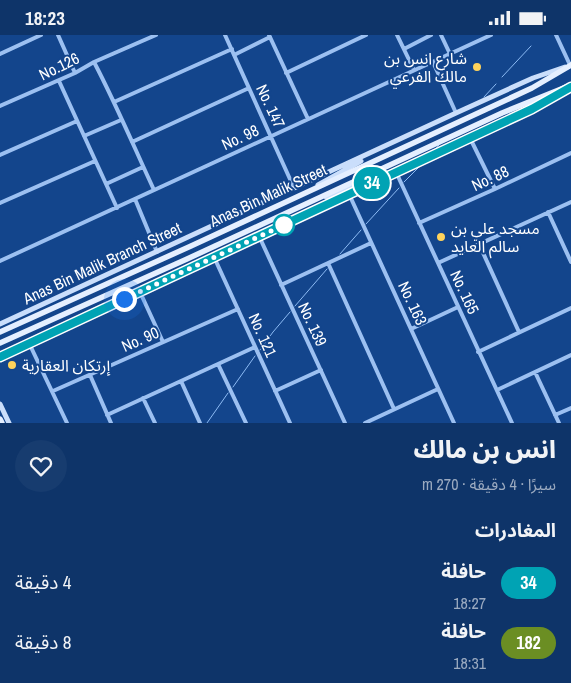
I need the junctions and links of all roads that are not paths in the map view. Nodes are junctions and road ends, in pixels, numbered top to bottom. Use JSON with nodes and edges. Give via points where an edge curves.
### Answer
{"nodes":[{"id":1,"x":41,"y":35,"type":"edge"},
{"id":2,"x":58,"y":35,"type":"edge"},
{"id":3,"x":156,"y":35,"type":"edge"},
{"id":4,"x":225,"y":35,"type":"edge"},
{"id":5,"x":366,"y":35,"type":"edge"},
{"id":6,"x":397,"y":35,"type":"edge"},
{"id":7,"x":431,"y":35,"type":"edge"},
{"id":8,"x":441,"y":35,"type":"edge"},
{"id":9,"x":491,"y":35,"type":"edge"},
{"id":10,"x":556,"y":35,"type":"edge"},
{"id":11,"x":270,"y":36,"type":"edge"},
{"id":12,"x":232,"y":49,"type":"junction"},
{"id":13,"x":404,"y":49,"type":"junction"},
{"id":14,"x":0,"y":54,"type":"edge"},
{"id":15,"x":450,"y":54,"type":"junction"},
{"id":16,"x":234,"y":55,"type":"junction"},
{"id":17,"x":432,"y":62,"type":"junction"},
{"id":18,"x":94,"y":63,"type":"junction"},
{"id":19,"x":570,"y":65,"type":"edge"},
{"id":20,"x":414,"y":71,"type":"junction"},
{"id":21,"x":75,"y":73,"type":"junction"},
{"id":22,"x":286,"y":73,"type":"junction"},
{"id":23,"x":59,"y":81,"type":"junction"},
{"id":24,"x":571,"y":86,"type":"edge"},
{"id":25,"x":249,"y":89,"type":"junction"},
{"id":26,"x":114,"y":102,"type":"junction"},
{"id":27,"x":0,"y":106,"type":"edge"},
{"id":28,"x":456,"y":113,"type":"junction"},
{"id":29,"x":308,"y":119,"type":"junction"},
{"id":30,"x":121,"y":120,"type":"junction"},
{"id":31,"x":77,"y":121,"type":"junction"},
{"id":32,"x":84,"y":136,"type":"junction"},
{"id":33,"x":271,"y":136,"type":"junction"},
{"id":34,"x":470,"y":138,"type":"junction"},
{"id":35,"x":398,"y":139,"type":"junction"},
{"id":36,"x":132,"y":142,"type":"junction"},
{"id":37,"x":570,"y":154,"type":"edge"},
{"id":38,"x":0,"y":155,"type":"edge"},
{"id":39,"x":571,"y":159,"type":"edge"},
{"id":40,"x":95,"y":161,"type":"junction"},
{"id":41,"x":143,"y":167,"type":"junction"},
{"id":42,"x":396,"y":172,"type":"junction"},
{"id":43,"x":106,"y":184,"type":"junction"},
{"id":44,"x":294,"y":188,"type":"junction"},
{"id":45,"x":495,"y":189,"type":"junction"},
{"id":46,"x":154,"y":190,"type":"junction"},
{"id":47,"x":349,"y":194,"type":"junction"},
{"id":48,"x":135,"y":199,"type":"junction"},
{"id":49,"x":290,"y":200,"type":"junction"},
{"id":50,"x":571,"y":202,"type":"edge"},
{"id":51,"x":0,"y":203,"type":"edge"},
{"id":52,"x":300,"y":206,"type":"junction"},
{"id":53,"x":117,"y":208,"type":"junction"},
{"id":54,"x":548,"y":212,"type":"junction"},
{"id":55,"x":419,"y":223,"type":"junction"},
{"id":56,"x":259,"y":236,"type":"junction"},
{"id":57,"x":371,"y":243,"type":"junction"},
{"id":58,"x":479,"y":244,"type":"junction"},
{"id":59,"x":157,"y":251,"type":"junction"},
{"id":60,"x":214,"y":257,"type":"junction"},
{"id":61,"x":0,"y":261,"type":"edge"},
{"id":62,"x":571,"y":262,"type":"edge"},
{"id":63,"x":328,"y":263,"type":"junction"},
{"id":64,"x":438,"y":263,"type":"junction"},
{"id":65,"x":281,"y":285,"type":"junction"},
{"id":66,"x":140,"y":291,"type":"junction"},
{"id":67,"x":458,"y":307,"type":"junction"},
{"id":68,"x":571,"y":308,"type":"edge"},
{"id":69,"x":238,"y":309,"type":"junction"},
{"id":70,"x":0,"y":324,"type":"edge"},
{"id":71,"x":411,"y":329,"type":"junction"},
{"id":72,"x":0,"y":332,"type":"edge"},
{"id":73,"x":519,"y":332,"type":"junction"},
{"id":74,"x":164,"y":342,"type":"junction"},
{"id":75,"x":0,"y":343,"type":"edge"},
{"id":76,"x":29,"y":343,"type":"junction"},
{"id":77,"x":255,"y":347,"type":"junction"},
{"id":78,"x":478,"y":352,"type":"junction"},
{"id":79,"x":571,"y":355,"type":"edge"},
{"id":80,"x":0,"y":357,"type":"edge"},
{"id":81,"x":218,"y":364,"type":"junction"},
{"id":82,"x":321,"y":370,"type":"junction"},
{"id":83,"x":535,"y":372,"type":"junction"},
{"id":84,"x":90,"y":375,"type":"junction"},
{"id":85,"x":181,"y":381,"type":"junction"},
{"id":86,"x":438,"y":389,"type":"junction"},
{"id":87,"x":497,"y":390,"type":"junction"},
{"id":88,"x":53,"y":391,"type":"junction"},
{"id":89,"x":275,"y":391,"type":"junction"},
{"id":90,"x":143,"y":398,"type":"junction"},
{"id":91,"x":0,"y":404,"type":"edge"},
{"id":92,"x":571,"y":408,"type":"edge"},
{"id":93,"x":394,"y":409,"type":"junction"},
{"id":94,"x":107,"y":415,"type":"junction"},
{"id":95,"x":555,"y":415,"type":"junction"},
{"id":96,"x":0,"y":419,"type":"edge"},
{"id":97,"x":2,"y":423,"type":"edge"},
{"id":98,"x":9,"y":423,"type":"edge"},
{"id":99,"x":67,"y":423,"type":"edge"},
{"id":100,"x":111,"y":423,"type":"edge"},
{"id":101,"x":155,"y":423,"type":"edge"},
{"id":102,"x":200,"y":423,"type":"edge"},
{"id":103,"x":246,"y":423,"type":"edge"},
{"id":104,"x":290,"y":423,"type":"edge"},
{"id":105,"x":345,"y":423,"type":"edge"},
{"id":106,"x":364,"y":423,"type":"edge"},
{"id":107,"x":454,"y":423,"type":"edge"},
{"id":108,"x":512,"y":423,"type":"edge"},
{"id":109,"x":559,"y":423,"type":"edge"}],
"edges":[{"from":1,"to":14,"type":"street"},
{"from":2,"to":21,"type":"street"},
{"from":3,"to":18,"type":"street","name":"No.126"},
{"from":4,"to":12,"type":"street","name":"No. 147"},
{"from":5,"to":22,"type":"street"},
{"from":6,"to":13,"type":"street"},
{"from":7,"to":13,"type":"street"},
{"from":8,"to":15,"type":"street"},
{"from":9,"to":15,"type":"street","name":"No. 98"},
{"from":10,"to":19,"type":"street"},
{"from":11,"to":16,"type":"street"},
{"from":11,"to":22,"type":"street"},
{"from":12,"to":16,"type":"street","name":"No. 147"},
{"from":12,"to":26,"type":"street"},
{"from":13,"to":20,"type":"street"},
{"from":15,"to":17,"type":"street","name":"No. 98"},
{"from":16,"to":25,"type":"street","name":"No. 147"},
{"from":17,"to":20,"type":"street","name":"No. 98"},
{"from":17,"to":28,"type":"street"},
{"from":18,"to":21,"type":"street","name":"No.126"},
{"from":18,"to":26,"type":"street"},
{"from":19,"to":28,"type":"street","name":"Anas Bin Malik Branch Street"},
{"from":19,"to":49,"type":"main road","name":"Anas Bin Malik Street","via":[[532,88]]},
{"from":20,"to":29,"type":"street","name":"No. 98"},
{"from":21,"to":23,"type":"street","name":"No.126"},
{"from":22,"to":29,"type":"street"},
{"from":23,"to":27,"type":"street","name":"No.126"},
{"from":23,"to":31,"type":"street"},
{"from":24,"to":34,"type":"street","via":[[532,109]]},
{"from":24,"to":52,"type":"main road","name":"Anas Bin Malik Street","via":[[502,113]]},
{"from":25,"to":33,"type":"street","name":"No. 147"},
{"from":25,"to":36,"type":"street"},
{"from":26,"to":30,"type":"street"},
{"from":28,"to":35,"type":"street","name":"Anas Bin Malik Branch Street"},
{"from":29,"to":33,"type":"street","name":"No. 98"},
{"from":30,"to":32,"type":"street"},
{"from":30,"to":36,"type":"street"},
{"from":31,"to":32,"type":"street"},
{"from":31,"to":38,"type":"street"},
{"from":32,"to":40,"type":"street"},
{"from":33,"to":44,"type":"street","name":"No. 147"},
{"from":33,"to":46,"type":"street","name":"No. 98"},
{"from":34,"to":42,"type":"street"},
{"from":34,"to":45,"type":"street"},
{"from":35,"to":44,"type":"street","name":"Anas Bin Malik Branch Street"},
{"from":35,"to":49,"type":"street"},
{"from":36,"to":41,"type":"street"},
{"from":37,"to":39,"type":"street"},
{"from":37,"to":45,"type":"street","name":"No. 88"},
{"from":40,"to":43,"type":"street"},
{"from":40,"to":51,"type":"street"},
{"from":41,"to":43,"type":"street"},
{"from":41,"to":46,"type":"street"},
{"from":42,"to":47,"type":"street"},
{"from":42,"to":52,"type":"street"},
{"from":42,"to":55,"type":"street","name":"No. 165"},
{"from":43,"to":53,"type":"street"},
{"from":44,"to":59,"type":"street","name":"Anas Bin Malik Branch Street"},
{"from":45,"to":55,"type":"street","name":"No. 88"},
{"from":46,"to":48,"type":"street","name":"No. 98"},
{"from":47,"to":56,"type":"street"},
{"from":47,"to":57,"type":"street","name":"No. 163"},
{"from":48,"to":53,"type":"street","name":"No. 98"},
{"from":48,"to":59,"type":"street"},
{"from":49,"to":72,"type":"main road","name":"Anas Bin Malik Street"},
{"from":50,"to":54,"type":"street"},
{"from":52,"to":75,"type":"main road","name":"Anas Bin Malik Street"},
{"from":53,"to":61,"type":"street","name":"No. 98"},
{"from":54,"to":58,"type":"street"},
{"from":54,"to":62,"type":"street"},
{"from":55,"to":64,"type":"street","name":"No. 165"},
{"from":56,"to":60,"type":"street"},
{"from":56,"to":65,"type":"street","name":"No. 139"},
{"from":57,"to":63,"type":"street"},
{"from":57,"to":71,"type":"street","name":"No. 163"},
{"from":58,"to":64,"type":"street"},
{"from":58,"to":73,"type":"street"},
{"from":59,"to":70,"type":"street","name":"Anas Bin Malik Branch Street"},
{"from":60,"to":66,"type":"street"},
{"from":60,"to":69,"type":"street","name":"No. 121"},
{"from":63,"to":65,"type":"street"},
{"from":63,"to":93,"type":"street"},
{"from":64,"to":67,"type":"street","name":"No. 165"},
{"from":65,"to":82,"type":"street","name":"No. 139"},
{"from":66,"to":74,"type":"street"},
{"from":66,"to":76,"type":"street"},
{"from":67,"to":71,"type":"street"},
{"from":67,"to":78,"type":"street","name":"No. 165"},
{"from":68,"to":73,"type":"street"},
{"from":69,"to":74,"type":"street","name":"No. 90"},
{"from":69,"to":77,"type":"street","name":"No. 121"},
{"from":71,"to":86,"type":"street","name":"No. 163"},
{"from":73,"to":78,"type":"street"},
{"from":74,"to":84,"type":"street","name":"No. 90"},
{"from":76,"to":80,"type":"street"},
{"from":76,"to":88,"type":"street"},
{"from":77,"to":81,"type":"street"},
{"from":77,"to":89,"type":"street","name":"No. 121"},
{"from":78,"to":87,"type":"street","name":"No. 165"},
{"from":79,"to":83,"type":"street"},
{"from":81,"to":85,"type":"street"},
{"from":81,"to":103,"type":"street"},
{"from":82,"to":89,"type":"street"},
{"from":82,"to":105,"type":"street","name":"No. 139"},
{"from":83,"to":87,"type":"street"},
{"from":83,"to":95,"type":"street"},
{"from":84,"to":88,"type":"street","name":"No. 90"},
{"from":84,"to":94,"type":"street"},
{"from":85,"to":90,"type":"street"},
{"from":85,"to":102,"type":"street"},
{"from":86,"to":93,"type":"street"},
{"from":86,"to":107,"type":"street","name":"No. 163"},
{"from":87,"to":108,"type":"street","name":"No. 165"},
{"from":88,"to":99,"type":"street"},
{"from":89,"to":104,"type":"street","name":"No. 121"},
{"from":90,"to":94,"type":"street"},
{"from":90,"to":101,"type":"street"},
{"from":91,"to":98,"type":"street"},
{"from":92,"to":95,"type":"street"},
{"from":93,"to":106,"type":"street"},
{"from":94,"to":100,"type":"street"},
{"from":95,"to":109,"type":"street"},
{"from":96,"to":97,"type":"main road"}]}
